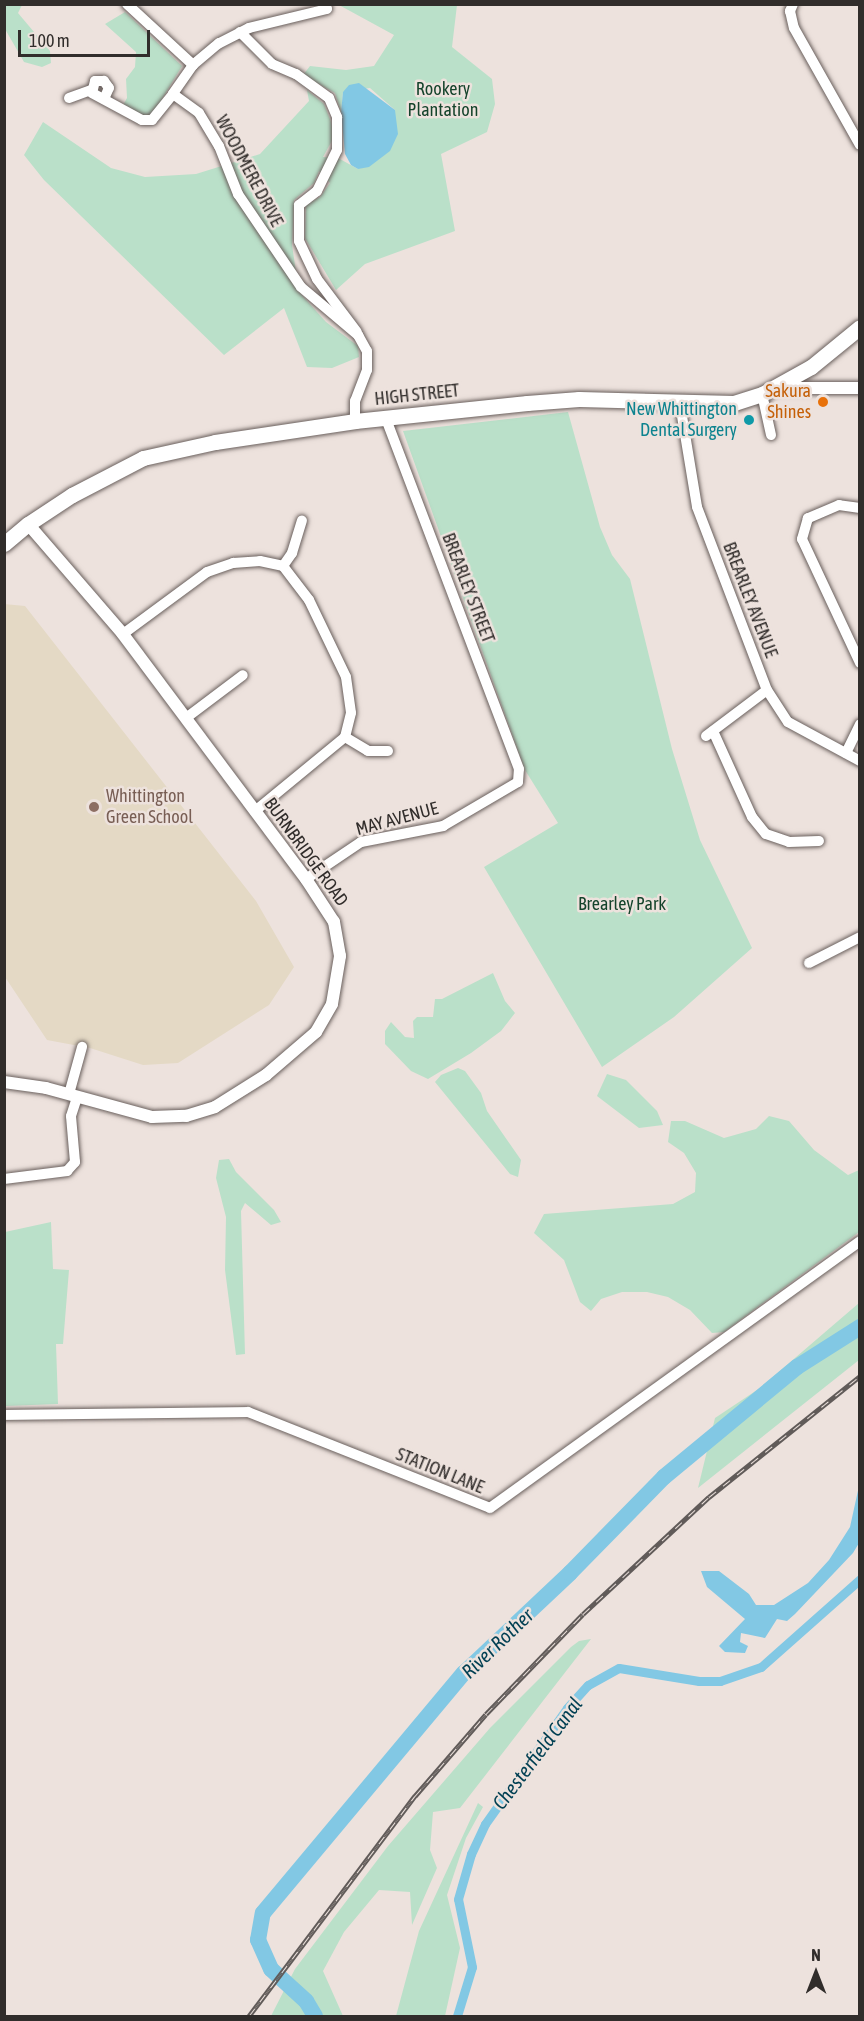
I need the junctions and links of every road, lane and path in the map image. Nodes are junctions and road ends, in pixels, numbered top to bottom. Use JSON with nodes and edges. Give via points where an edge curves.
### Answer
{"nodes":[{"id":1,"x":128,"y":4,"type":"edge"},
{"id":2,"x":325,"y":4,"type":"edge"},
{"id":3,"x":794,"y":4,"type":"edge"},
{"id":4,"x":240,"y":32,"type":"junction"},
{"id":5,"x":193,"y":65,"type":"junction"},
{"id":6,"x":92,"y":90,"type":"junction"},
{"id":7,"x":173,"y":94,"type":"junction"},
{"id":8,"x":69,"y":98,"type":"dead end"},
{"id":9,"x":104,"y":99,"type":"junction"},
{"id":10,"x":860,"y":145,"type":"edge"},
{"id":11,"x":860,"y":327,"type":"edge"},
{"id":12,"x":358,"y":335,"type":"junction"},
{"id":13,"x":776,"y":388,"type":"junction"},
{"id":14,"x":856,"y":391,"type":"edge"},
{"id":15,"x":762,"y":394,"type":"junction"},
{"id":16,"x":680,"y":404,"type":"junction"},
{"id":17,"x":386,"y":418,"type":"junction"},
{"id":18,"x":355,"y":421,"type":"junction"},
{"id":19,"x":771,"y":435,"type":"dead end"},
{"id":20,"x":860,"y":508,"type":"edge"},
{"id":21,"x":302,"y":521,"type":"dead end"},
{"id":22,"x":28,"y":524,"type":"junction"},
{"id":23,"x":4,"y":544,"type":"edge"},
{"id":24,"x":282,"y":566,"type":"junction"},
{"id":25,"x":123,"y":634,"type":"junction"},
{"id":26,"x":860,"y":663,"type":"edge"},
{"id":27,"x":243,"y":675,"type":"dead end"},
{"id":28,"x":767,"y":690,"type":"junction"},
{"id":29,"x":186,"y":718,"type":"junction"},
{"id":30,"x":860,"y":724,"type":"edge"},
{"id":31,"x":345,"y":737,"type":"junction"},
{"id":32,"x":388,"y":751,"type":"dead end"},
{"id":33,"x":846,"y":753,"type":"junction"},
{"id":34,"x":860,"y":762,"type":"edge"},
{"id":35,"x":519,"y":769,"type":"joint"},
{"id":36,"x":255,"y":811,"type":"junction"},
{"id":37,"x":819,"y":841,"type":"dead end"},
{"id":38,"x":306,"y":879,"type":"junction"},
{"id":39,"x":860,"y":937,"type":"edge"},
{"id":40,"x":809,"y":963,"type":"dead end"},
{"id":41,"x":82,"y":1047,"type":"dead end"},
{"id":42,"x":4,"y":1082,"type":"edge"},
{"id":43,"x":73,"y":1096,"type":"junction"},
{"id":44,"x":4,"y":1179,"type":"edge"},
{"id":45,"x":860,"y":1241,"type":"edge"},
{"id":46,"x":4,"y":1414,"type":"edge"}],
"edges":[{"from":1,"to":5,"type":"street"},
{"from":2,"to":4,"type":"street","via":[[327,9]]},
{"from":3,"to":10,"type":"street","via":[[790,11],[794,28]]},
{"from":4,"to":5,"type":"street","via":[[219,43]]},
{"from":4,"to":12,"type":"street","via":[[272,64],[296,74],[329,98],[337,117],[337,150],[317,191],[299,205],[299,241],[317,279],[354,324]]},
{"from":5,"to":7,"type":"street"},
{"from":6,"to":8,"type":"street"},
{"from":6,"to":9,"type":"street"},
{"from":6,"to":9,"type":"street","via":[[95,81],[104,81],[109,88]]},
{"from":7,"to":9,"type":"street","via":[[152,120],[142,120]]},
{"from":7,"to":12,"type":"street","name":"WOODMERE DRIVE","via":[[199,113],[219,146],[238,194],[301,287]]},
{"from":11,"to":13,"type":"main road","via":[[836,351]]},
{"from":12,"to":18,"type":"street","name":"WOODMERE DRIVE","via":[[368,351],[368,370],[355,401]]},
{"from":13,"to":14,"type":"street","name":"HIGH STREET"},
{"from":13,"to":15,"type":"main road","name":"HIGH STREET"},
{"from":15,"to":16,"type":"main road","name":"HIGH STREET","via":[[734,403]]},
{"from":15,"to":19,"type":"street"},
{"from":16,"to":17,"type":"main road","name":"HIGH STREET","via":[[579,399]]},
{"from":16,"to":28,"type":"street","name":"BREARLEY AVENUE","via":[[697,507]]},
{"from":17,"to":18,"type":"main road","name":"HIGH STREET"},
{"from":17,"to":35,"type":"street","name":"BREARLEY STREET"},
{"from":18,"to":22,"type":"main road","name":"HIGH STREET","via":[[143,458]]},
{"from":20,"to":26,"type":"street","via":[[839,505],[808,518],[802,539]]},
{"from":21,"to":24,"type":"street","via":[[292,553]]},
{"from":22,"to":23,"type":"main road","name":"HIGH STREET"},
{"from":22,"to":25,"type":"street","name":"BURNBRIDGE ROAD"},
{"from":24,"to":25,"type":"street","via":[[260,561],[233,563],[207,572]]},
{"from":24,"to":31,"type":"street","via":[[309,600],[346,677],[351,713]]},
{"from":25,"to":29,"type":"street","name":"BURNBRIDGE ROAD"},
{"from":27,"to":29,"type":"street"},
{"from":28,"to":33,"type":"street","name":"BREARLEY AVENUE","via":[[788,722]]},
{"from":28,"to":37,"type":"street","via":[[710,733],[752,817],[766,834],[789,842]]},
{"from":29,"to":36,"type":"street","name":"BURNBRIDGE ROAD"},
{"from":30,"to":33,"type":"street"},
{"from":31,"to":32,"type":"street","via":[[368,751]]},
{"from":31,"to":36,"type":"street"},
{"from":33,"to":34,"type":"street","name":"BREARLEY AVENUE"},
{"from":35,"to":38,"type":"street","name":"MAY AVENUE","via":[[518,782],[444,826],[361,842]]},
{"from":36,"to":38,"type":"street","name":"BURNBRIDGE ROAD"},
{"from":38,"to":43,"type":"street","name":"BURNBRIDGE ROAD","via":[[334,922],[340,956],[332,1004],[316,1032],[242,1092],[215,1107],[186,1116],[152,1117]]},
{"from":39,"to":40,"type":"street"},
{"from":41,"to":43,"type":"street"},
{"from":42,"to":43,"type":"street","name":"BURNBRIDGE ROAD"},
{"from":43,"to":44,"type":"street","via":[[75,1162],[67,1171]]},
{"from":45,"to":46,"type":"street","name":"STATION LANE","via":[[490,1508],[248,1412]]}]}
